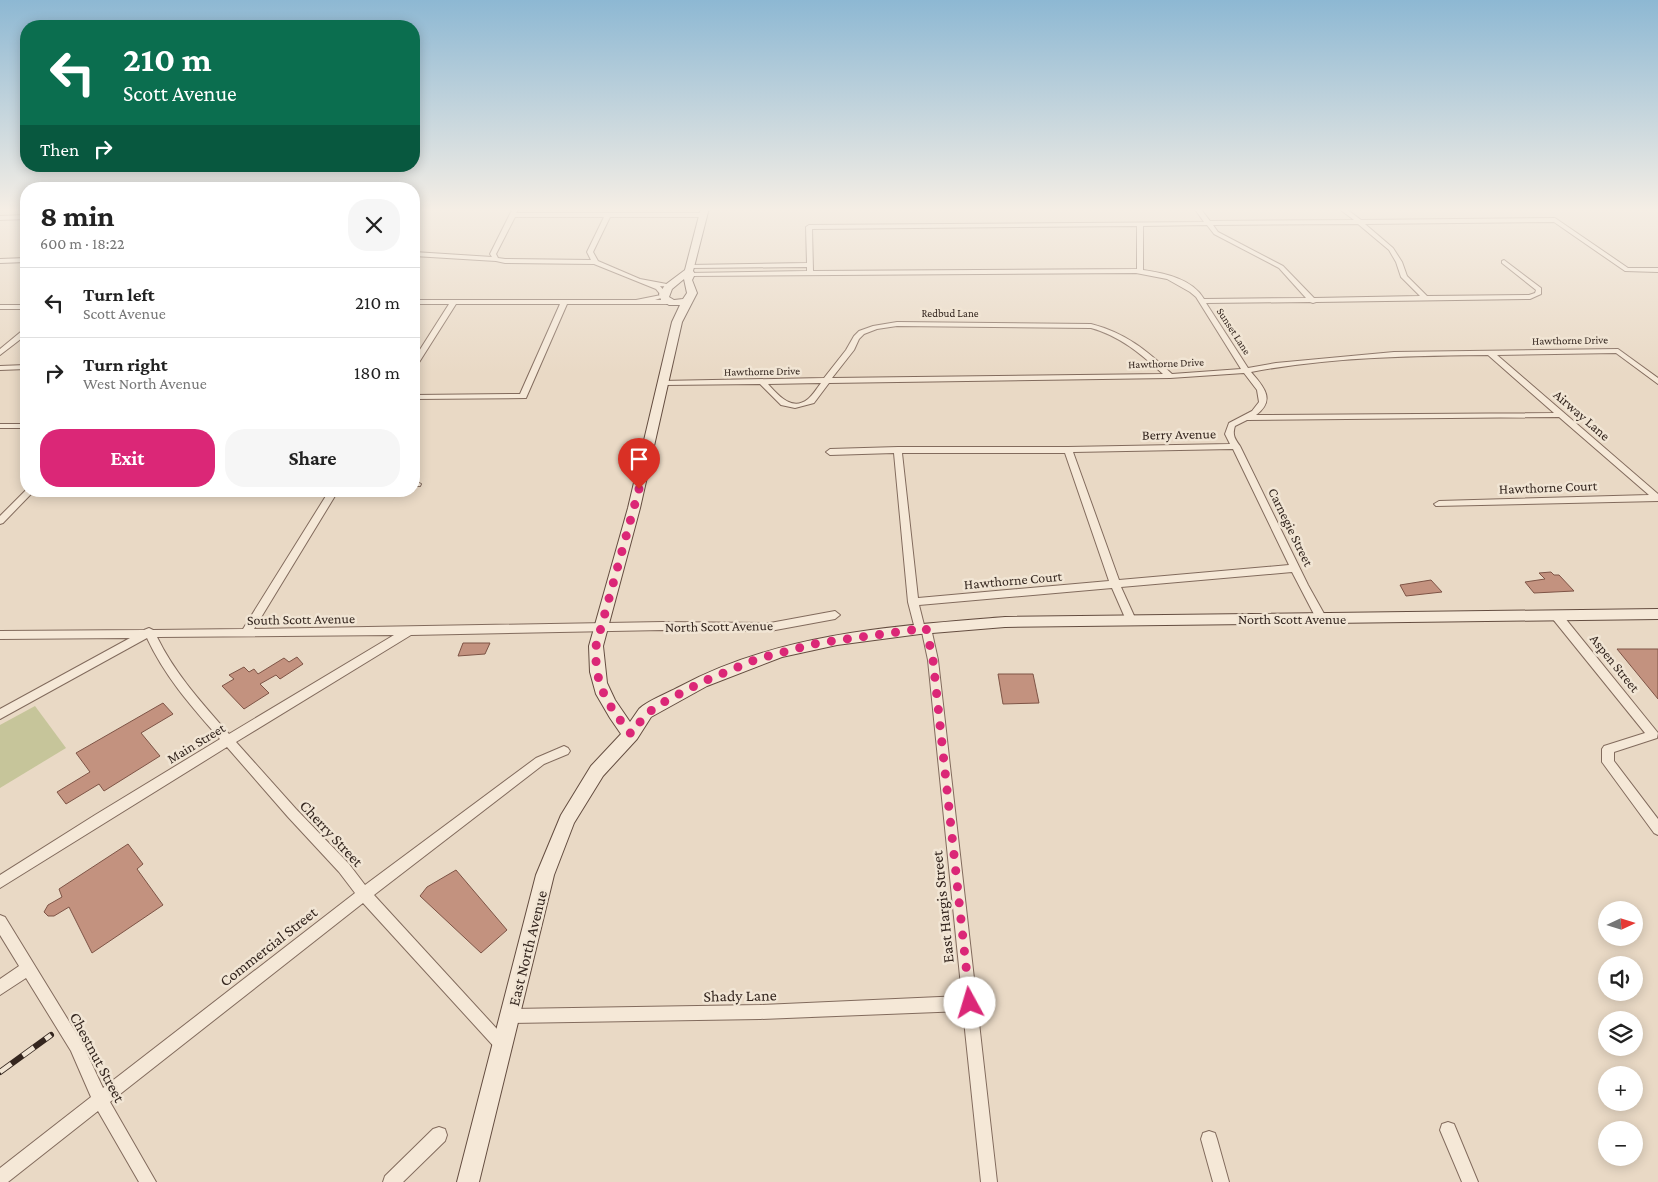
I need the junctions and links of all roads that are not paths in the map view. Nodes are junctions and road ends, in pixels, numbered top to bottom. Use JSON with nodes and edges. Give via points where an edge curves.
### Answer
{"nodes":[{"id":1,"x":598,"y":263,"type":"edge"},
{"id":2,"x":692,"y":263,"type":"edge"},
{"id":3,"x":1140,"y":263,"type":"edge"},
{"id":4,"x":1273,"y":263,"type":"edge"},
{"id":5,"x":1399,"y":263,"type":"edge"},
{"id":6,"x":1505,"y":263,"type":"edge"},
{"id":7,"x":1617,"y":263,"type":"edge"},
{"id":8,"x":810,"y":264,"type":"joint"},
{"id":9,"x":690,"y":270,"type":"junction"},
{"id":10,"x":1658,"y":270,"type":"edge"},
{"id":11,"x":1140,"y":272,"type":"junction"},
{"id":12,"x":810,"y":273,"type":"junction"},
{"id":13,"x":638,"y":281,"type":"junction"},
{"id":14,"x":672,"y":285,"type":"junction"},
{"id":15,"x":689,"y":285,"type":"junction"},
{"id":16,"x":1424,"y":296,"type":"junction"},
{"id":17,"x":667,"y":299,"type":"junction"},
{"id":18,"x":1313,"y":300,"type":"junction"},
{"id":19,"x":1201,"y":301,"type":"junction"},
{"id":20,"x":420,"y":302,"type":"edge"},
{"id":21,"x":454,"y":302,"type":"junction"},
{"id":22,"x":686,"y":302,"type":"junction"},
{"id":23,"x":564,"y":303,"type":"junction"},
{"id":24,"x":0,"y":307,"type":"edge"},
{"id":25,"x":20,"y":308,"type":"edge"},
{"id":26,"x":677,"y":322,"type":"junction"},
{"id":27,"x":20,"y":337,"type":"edge"},
{"id":28,"x":1489,"y":352,"type":"junction"},
{"id":29,"x":0,"y":353,"type":"edge"},
{"id":30,"x":420,"y":355,"type":"edge"},
{"id":31,"x":0,"y":368,"type":"edge"},
{"id":32,"x":20,"y":368,"type":"edge"},
{"id":33,"x":1246,"y":371,"type":"junction"},
{"id":34,"x":1170,"y":376,"type":"junction"},
{"id":35,"x":826,"y":382,"type":"junction"},
{"id":36,"x":1658,"y":382,"type":"edge"},
{"id":37,"x":664,"y":383,"type":"junction"},
{"id":38,"x":763,"y":383,"type":"junction"},
{"id":39,"x":420,"y":396,"type":"edge"},
{"id":40,"x":1560,"y":415,"type":"junction"},
{"id":41,"x":1246,"y":418,"type":"junction"},
{"id":42,"x":0,"y":426,"type":"edge"},
{"id":43,"x":20,"y":426,"type":"edge"},
{"id":44,"x":1236,"y":446,"type":"junction"},
{"id":45,"x":898,"y":450,"type":"junction"},
{"id":46,"x":1068,"y":450,"type":"junction"},
{"id":47,"x":830,"y":452,"type":"dead end"},
{"id":48,"x":24,"y":497,"type":"edge"},
{"id":49,"x":330,"y":497,"type":"edge"},
{"id":50,"x":1657,"y":498,"type":"edge"},
{"id":51,"x":1439,"y":504,"type":"dead end"},
{"id":52,"x":0,"y":521,"type":"edge"},
{"id":53,"x":1296,"y":568,"type":"junction"},
{"id":54,"x":1115,"y":584,"type":"junction"},
{"id":55,"x":913,"y":602,"type":"junction"},
{"id":56,"x":1658,"y":614,"type":"edge"},
{"id":57,"x":836,"y":615,"type":"dead end"},
{"id":58,"x":1556,"y":615,"type":"junction"},
{"id":59,"x":1322,"y":619,"type":"junction"},
{"id":60,"x":1131,"y":620,"type":"junction"},
{"id":61,"x":603,"y":627,"type":"junction"},
{"id":62,"x":923,"y":628,"type":"junction"},
{"id":63,"x":408,"y":631,"type":"junction"},
{"id":64,"x":149,"y":632,"type":"junction"},
{"id":65,"x":246,"y":633,"type":"junction"},
{"id":66,"x":0,"y":635,"type":"edge"},
{"id":67,"x":0,"y":714,"type":"edge"},
{"id":68,"x":631,"y":734,"type":"junction"},
{"id":69,"x":1656,"y":735,"type":"edge"},
{"id":70,"x":229,"y":741,"type":"junction"},
{"id":71,"x":564,"y":751,"type":"dead end"},
{"id":72,"x":1658,"y":829,"type":"edge"},
{"id":73,"x":0,"y":882,"type":"edge"},
{"id":74,"x":364,"y":894,"type":"junction"},
{"id":75,"x":0,"y":922,"type":"edge"},
{"id":76,"x":28,"y":968,"type":"junction"},
{"id":77,"x":0,"y":988,"type":"edge"},
{"id":78,"x":970,"y":1003,"type":"junction"},
{"id":79,"x":510,"y":1016,"type":"junction"},
{"id":80,"x":503,"y":1046,"type":"junction"},
{"id":81,"x":100,"y":1100,"type":"junction"},
{"id":82,"x":1448,"y":1130,"type":"dead end"},
{"id":83,"x":439,"y":1135,"type":"dead end"},
{"id":84,"x":1209,"y":1138,"type":"dead end"},
{"id":85,"x":0,"y":1178,"type":"edge"},
{"id":86,"x":148,"y":1182,"type":"edge"},
{"id":87,"x":391,"y":1182,"type":"edge"},
{"id":88,"x":468,"y":1182,"type":"edge"},
{"id":89,"x":989,"y":1182,"type":"edge"},
{"id":90,"x":1221,"y":1182,"type":"edge"},
{"id":91,"x":1470,"y":1182,"type":"edge"}],
"edges":[{"from":1,"to":13,"type":"street"},
{"from":2,"to":9,"type":"main road"},
{"from":3,"to":11,"type":"street"},
{"from":4,"to":18,"type":"street"},
{"from":5,"to":16,"type":"street","via":[[1404,277]]},
{"from":6,"to":16,"type":"street","via":[[1540,292],[1530,297]]},
{"from":7,"to":10,"type":"street","via":[[1627,270]]},
{"from":8,"to":9,"type":"street"},
{"from":8,"to":12,"type":"street"},
{"from":9,"to":12,"type":"street","name":"Sunset Lane"},
{"from":9,"to":14,"type":"main road"},
{"from":9,"to":15,"type":"main road"},
{"from":11,"to":12,"type":"street","name":"Sunset Lane"},
{"from":11,"to":19,"type":"street","name":"Sunset Lane","via":[[1180,282],[1194,291]]},
{"from":13,"to":14,"type":"street"},
{"from":13,"to":17,"type":"street","via":[[658,288]]},
{"from":14,"to":15,"type":"main road"},
{"from":14,"to":17,"type":"main road"},
{"from":15,"to":22,"type":"main road","via":[[692,293]]},
{"from":16,"to":18,"type":"street"},
{"from":17,"to":22,"type":"main road"},
{"from":17,"to":23,"type":"street"},
{"from":17,"to":26,"type":"main road"},
{"from":18,"to":19,"type":"street"},
{"from":19,"to":33,"type":"street","name":"Sunset Lane"},
{"from":20,"to":21,"type":"street"},
{"from":21,"to":23,"type":"street"},
{"from":21,"to":30,"type":"street"},
{"from":22,"to":26,"type":"main road"},
{"from":23,"to":39,"type":"street","via":[[523,396]]},
{"from":24,"to":25,"type":"street"},
{"from":26,"to":37,"type":"main road"},
{"from":27,"to":29,"type":"street"},
{"from":28,"to":33,"type":"street","name":"Hawthorne Drive","via":[[1394,354],[1284,364]]},
{"from":28,"to":36,"type":"street","name":"Hawthorne Drive","via":[[1618,351]]},
{"from":28,"to":40,"type":"street","name":"Airway Lane"},
{"from":31,"to":32,"type":"street"},
{"from":33,"to":34,"type":"street","name":"Hawthorne Drive"},
{"from":33,"to":41,"type":"street","name":"Sunset Lane","via":[[1259,386],[1263,398],[1259,410]]},
{"from":34,"to":35,"type":"street","name":"Hawthorne Drive"},
{"from":34,"to":35,"type":"street","name":"Redbud Lane","via":[[1128,340],[1091,326],[898,324],[878,326],[858,336]]},
{"from":35,"to":38,"type":"street","name":"Hawthorne Drive"},
{"from":35,"to":38,"type":"street","name":"Redbud Lane","via":[[812,401],[793,407],[783,405]]},
{"from":37,"to":38,"type":"street","name":"Hawthorne Drive"},
{"from":37,"to":61,"type":"main road"},
{"from":40,"to":41,"type":"street"},
{"from":40,"to":50,"type":"street","name":"Airway Lane"},
{"from":41,"to":44,"type":"street","name":"Berry Avenue","via":[[1237,421],[1229,430]]},
{"from":42,"to":43,"type":"street"},
{"from":44,"to":46,"type":"street","name":"Berry Avenue"},
{"from":44,"to":53,"type":"street","name":"Carnegie Street"},
{"from":45,"to":46,"type":"street","name":"Berry Avenue"},
{"from":45,"to":47,"type":"street","name":"Berry Avenue"},
{"from":45,"to":55,"type":"street","name":"East Hargis Street"},
{"from":46,"to":54,"type":"street"},
{"from":48,"to":52,"type":"street"},
{"from":49,"to":65,"type":"street"},
{"from":50,"to":51,"type":"street","name":"Hawthorne Court"},
{"from":53,"to":54,"type":"street","name":"Hawthorne Court"},
{"from":53,"to":59,"type":"street","name":"Carnegie Street"},
{"from":54,"to":55,"type":"street","name":"Hawthorne Court"},
{"from":54,"to":60,"type":"street"},
{"from":55,"to":62,"type":"street","name":"East Hargis Street"},
{"from":56,"to":58,"type":"main road","name":"North Scott Avenue"},
{"from":57,"to":61,"type":"street","name":"North Scott Avenue","via":[[770,627]]},
{"from":58,"to":59,"type":"main road","name":"North Scott Avenue"},
{"from":58,"to":69,"type":"street","name":"Aspen Street"},
{"from":59,"to":60,"type":"main road","name":"North Scott Avenue"},
{"from":60,"to":62,"type":"main road","name":"North Scott Avenue","via":[[1005,622]]},
{"from":61,"to":63,"type":"street","name":"South Scott Avenue"},
{"from":61,"to":68,"type":"main road","via":[[596,646],[595,664],[600,689],[612,711]]},
{"from":62,"to":68,"type":"main road","name":"East North Avenue","via":[[818,643],[757,659],[664,702],[646,714]]},
{"from":62,"to":78,"type":"street","name":"East Hargis Street","via":[[933,660]]},
{"from":63,"to":65,"type":"street","name":"South Scott Avenue"},
{"from":63,"to":70,"type":"street","name":"Main Street"},
{"from":64,"to":65,"type":"street","name":"South Scott Avenue"},
{"from":64,"to":66,"type":"street","name":"South Scott Avenue"},
{"from":64,"to":67,"type":"street"},
{"from":64,"to":70,"type":"street","name":"Cherry Street","via":[[182,688]]},
{"from":68,"to":79,"type":"main road","name":"East North Avenue","via":[[597,771],[565,825],[545,875]]},
{"from":69,"to":72,"type":"street","name":"Aspen Street","via":[[1608,749],[1608,762]]},
{"from":70,"to":73,"type":"street","name":"Main Street"},
{"from":70,"to":74,"type":"street","name":"Cherry Street"},
{"from":71,"to":74,"type":"street","name":"Commercial Street","via":[[540,761]]},
{"from":74,"to":80,"type":"street","name":"Cherry Street"},
{"from":74,"to":81,"type":"street","name":"Commercial Street"},
{"from":75,"to":76,"type":"street","name":"Chestnut Street"},
{"from":76,"to":77,"type":"street"},
{"from":76,"to":81,"type":"street","name":"Chestnut Street","via":[[76,1046]]},
{"from":78,"to":79,"type":"street","name":"Shady Lane","via":[[760,1012]]},
{"from":78,"to":89,"type":"street","name":"East Hargis Street"},
{"from":79,"to":80,"type":"main road","name":"East North Avenue"},
{"from":80,"to":88,"type":"main road","name":"East North Avenue"},
{"from":81,"to":85,"type":"street","name":"Commercial Street"},
{"from":81,"to":86,"type":"street","name":"Chestnut Street"},
{"from":82,"to":91,"type":"street"},
{"from":83,"to":87,"type":"street"},
{"from":84,"to":90,"type":"street"}]}
